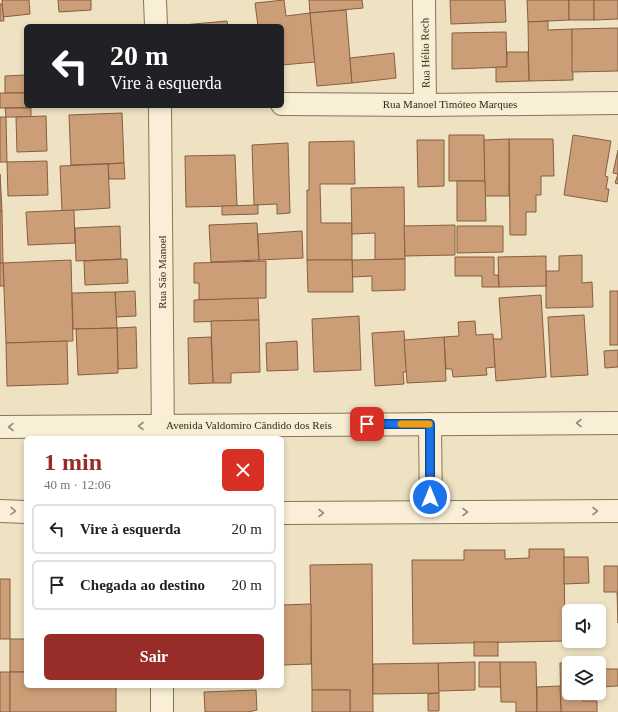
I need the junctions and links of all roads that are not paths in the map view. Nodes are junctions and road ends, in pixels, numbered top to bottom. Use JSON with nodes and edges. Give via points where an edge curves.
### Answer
{"nodes":[{"id":1,"x":155,"y":0,"type":"edge"},
{"id":2,"x":424,"y":0,"type":"edge"},
{"id":3,"x":156,"y":24,"type":"edge"},
{"id":4,"x":618,"y":102,"type":"edge"},
{"id":5,"x":284,"y":104,"type":"edge"},
{"id":6,"x":425,"y":105,"type":"junction"},
{"id":7,"x":160,"y":108,"type":"edge"},
{"id":8,"x":618,"y":423,"type":"edge"},
{"id":9,"x":430,"y":424,"type":"junction"},
{"id":10,"x":0,"y":427,"type":"edge"},
{"id":11,"x":163,"y":432,"type":"edge"},
{"id":12,"x":0,"y":511,"type":"edge"},
{"id":13,"x":618,"y":511,"type":"edge"},
{"id":14,"x":24,"y":512,"type":"edge"},
{"id":15,"x":430,"y":512,"type":"junction"},
{"id":16,"x":284,"y":513,"type":"edge"},
{"id":17,"x":162,"y":688,"type":"edge"},
{"id":18,"x":162,"y":712,"type":"edge"}],
"edges":[{"from":1,"to":3,"type":"street"},
{"from":2,"to":6,"type":"street","name":"Rua Hélio Rech"},
{"from":4,"to":6,"type":"street","name":"Rua Manoel Timóteo Marques"},
{"from":5,"to":6,"type":"street","name":"Rua Manoel Timóteo Marques"},
{"from":7,"to":11,"type":"street","name":"Rua São Manoel"},
{"from":8,"to":9,"type":"street","name":"Avenida Valdomiro Cândido dos Reis","one_way":true},
{"from":9,"to":11,"type":"street","name":"Avenida Valdomiro Cândido dos Reis"},
{"from":9,"to":15,"type":"street"},
{"from":11,"to":10,"type":"street","name":"Avenida Valdomiro Cândido dos Reis","one_way":true},
{"from":12,"to":14,"type":"street","one_way":true},
{"from":15,"to":13,"type":"street","one_way":true},
{"from":16,"to":15,"type":"street","one_way":true},
{"from":17,"to":18,"type":"street"}]}
